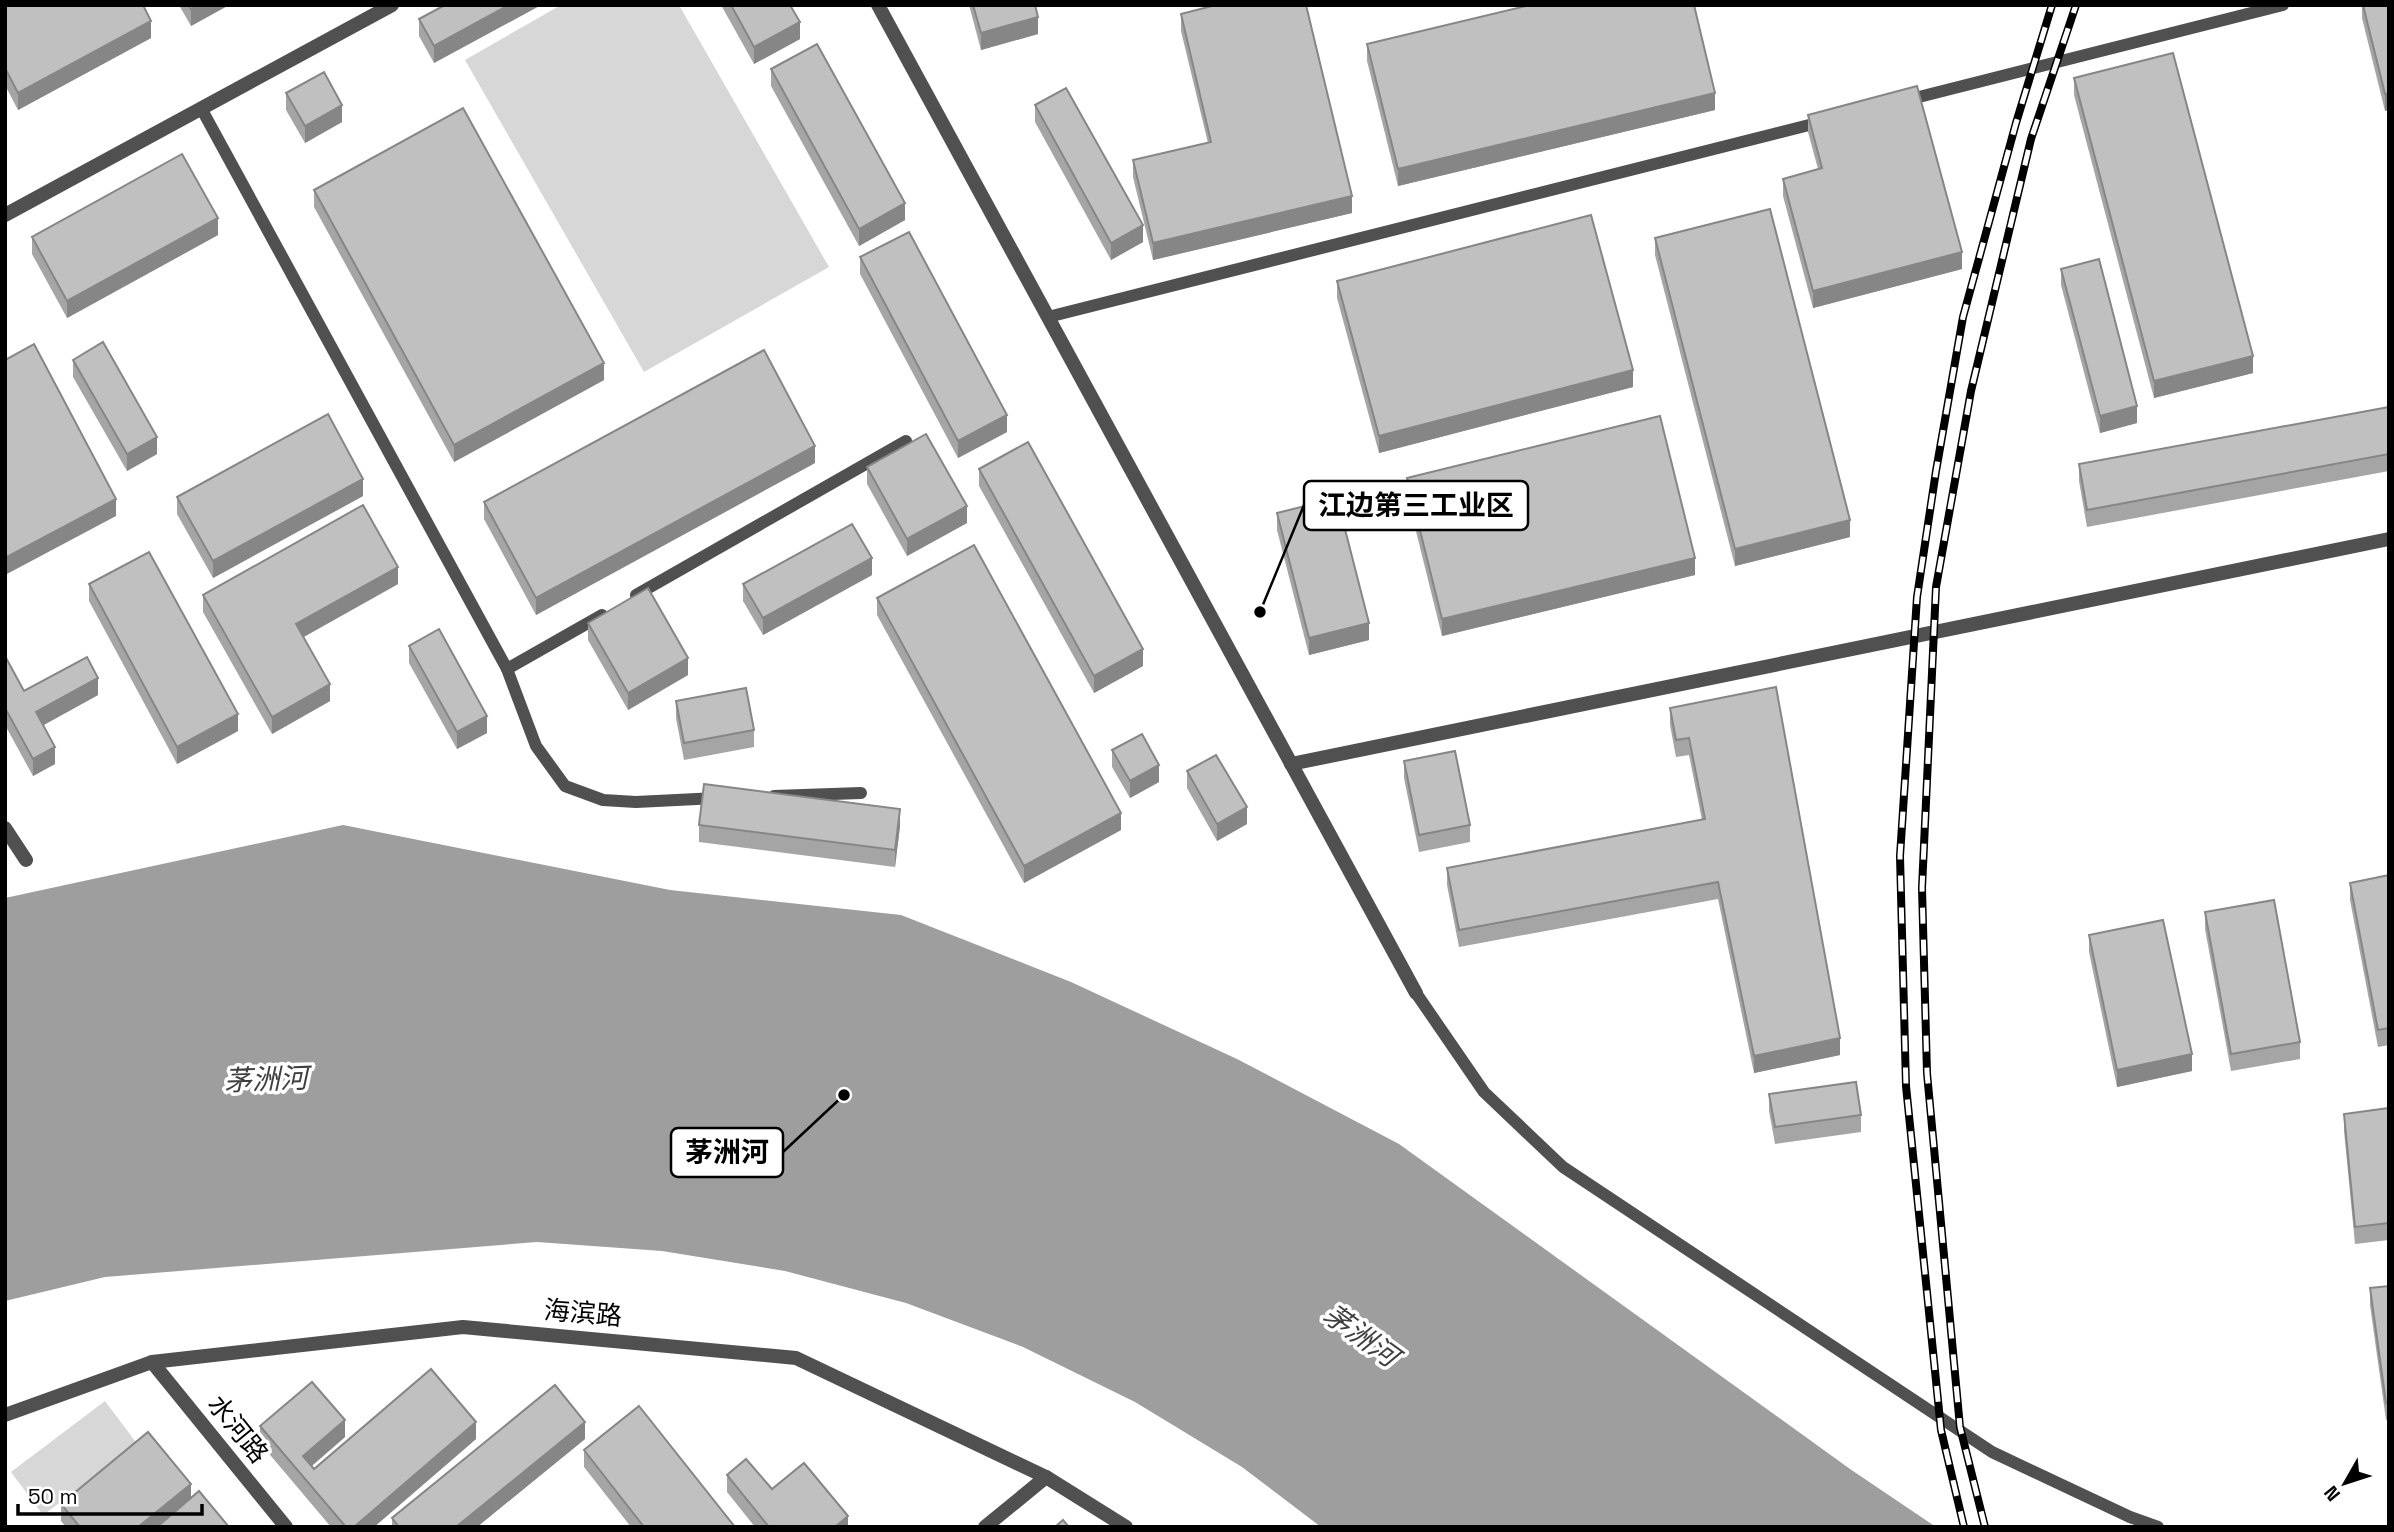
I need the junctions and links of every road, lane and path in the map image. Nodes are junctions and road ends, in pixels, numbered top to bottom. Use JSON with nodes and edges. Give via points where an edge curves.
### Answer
{"nodes":[{"id":1,"x":392,"y":5,"type":"edge"},
{"id":2,"x":878,"y":5,"type":"edge"},
{"id":3,"x":2283,"y":5,"type":"edge"},
{"id":4,"x":1894,"y":104,"type":"edge"},
{"id":5,"x":201,"y":108,"type":"junction"},
{"id":6,"x":1840,"y":117,"type":"edge"},
{"id":7,"x":5,"y":215,"type":"edge"},
{"id":8,"x":1048,"y":317,"type":"junction"},
{"id":9,"x":906,"y":441,"type":"dead end"},
{"id":10,"x":2389,"y":539,"type":"edge"},
{"id":11,"x":628,"y":600,"type":"edge"},
{"id":12,"x":616,"y":607,"type":"edge"},
{"id":13,"x":508,"y":669,"type":"junction"},
{"id":14,"x":1291,"y":764,"type":"junction"},
{"id":15,"x":861,"y":793,"type":"dead end"},
{"id":16,"x":755,"y":797,"type":"edge"},
{"id":17,"x":728,"y":798,"type":"edge"},
{"id":18,"x":5,"y":828,"type":"edge"},
{"id":19,"x":26,"y":860,"type":"dead end"},
{"id":20,"x":1416,"y":993,"type":"joint"},
{"id":21,"x":152,"y":1362,"type":"junction"},
{"id":22,"x":5,"y":1415,"type":"edge"},
{"id":23,"x":1046,"y":1477,"type":"junction"},
{"id":24,"x":286,"y":1527,"type":"edge"},
{"id":25,"x":985,"y":1527,"type":"edge"},
{"id":26,"x":1126,"y":1527,"type":"edge"},
{"id":27,"x":2158,"y":1527,"type":"edge"}],
"edges":[{"from":1,"to":5,"type":"street"},
{"from":2,"to":8,"type":"street"},
{"from":3,"to":4,"type":"lane"},
{"from":5,"to":7,"type":"street"},
{"from":5,"to":13,"type":"lane"},
{"from":6,"to":8,"type":"lane"},
{"from":8,"to":14,"type":"street"},
{"from":9,"to":11,"type":"lane"},
{"from":10,"to":14,"type":"street"},
{"from":12,"to":13,"type":"lane"},
{"from":13,"to":17,"type":"lane","via":[[536,746],[565,786],[603,800]]},
{"from":14,"to":20,"type":"street"},
{"from":15,"to":16,"type":"lane"},
{"from":18,"to":19,"type":"street"},
{"from":20,"to":27,"type":"lane","via":[[1484,1092],[1563,1167],[1992,1452]]},
{"from":21,"to":22,"type":"street","name":"海滨路"},
{"from":21,"to":23,"type":"street","name":"海滨路","via":[[463,1326],[796,1358]]},
{"from":21,"to":24,"type":"street","name":"水河路"},
{"from":23,"to":25,"type":"street"},
{"from":23,"to":26,"type":"street","name":"海滨路"}]}
